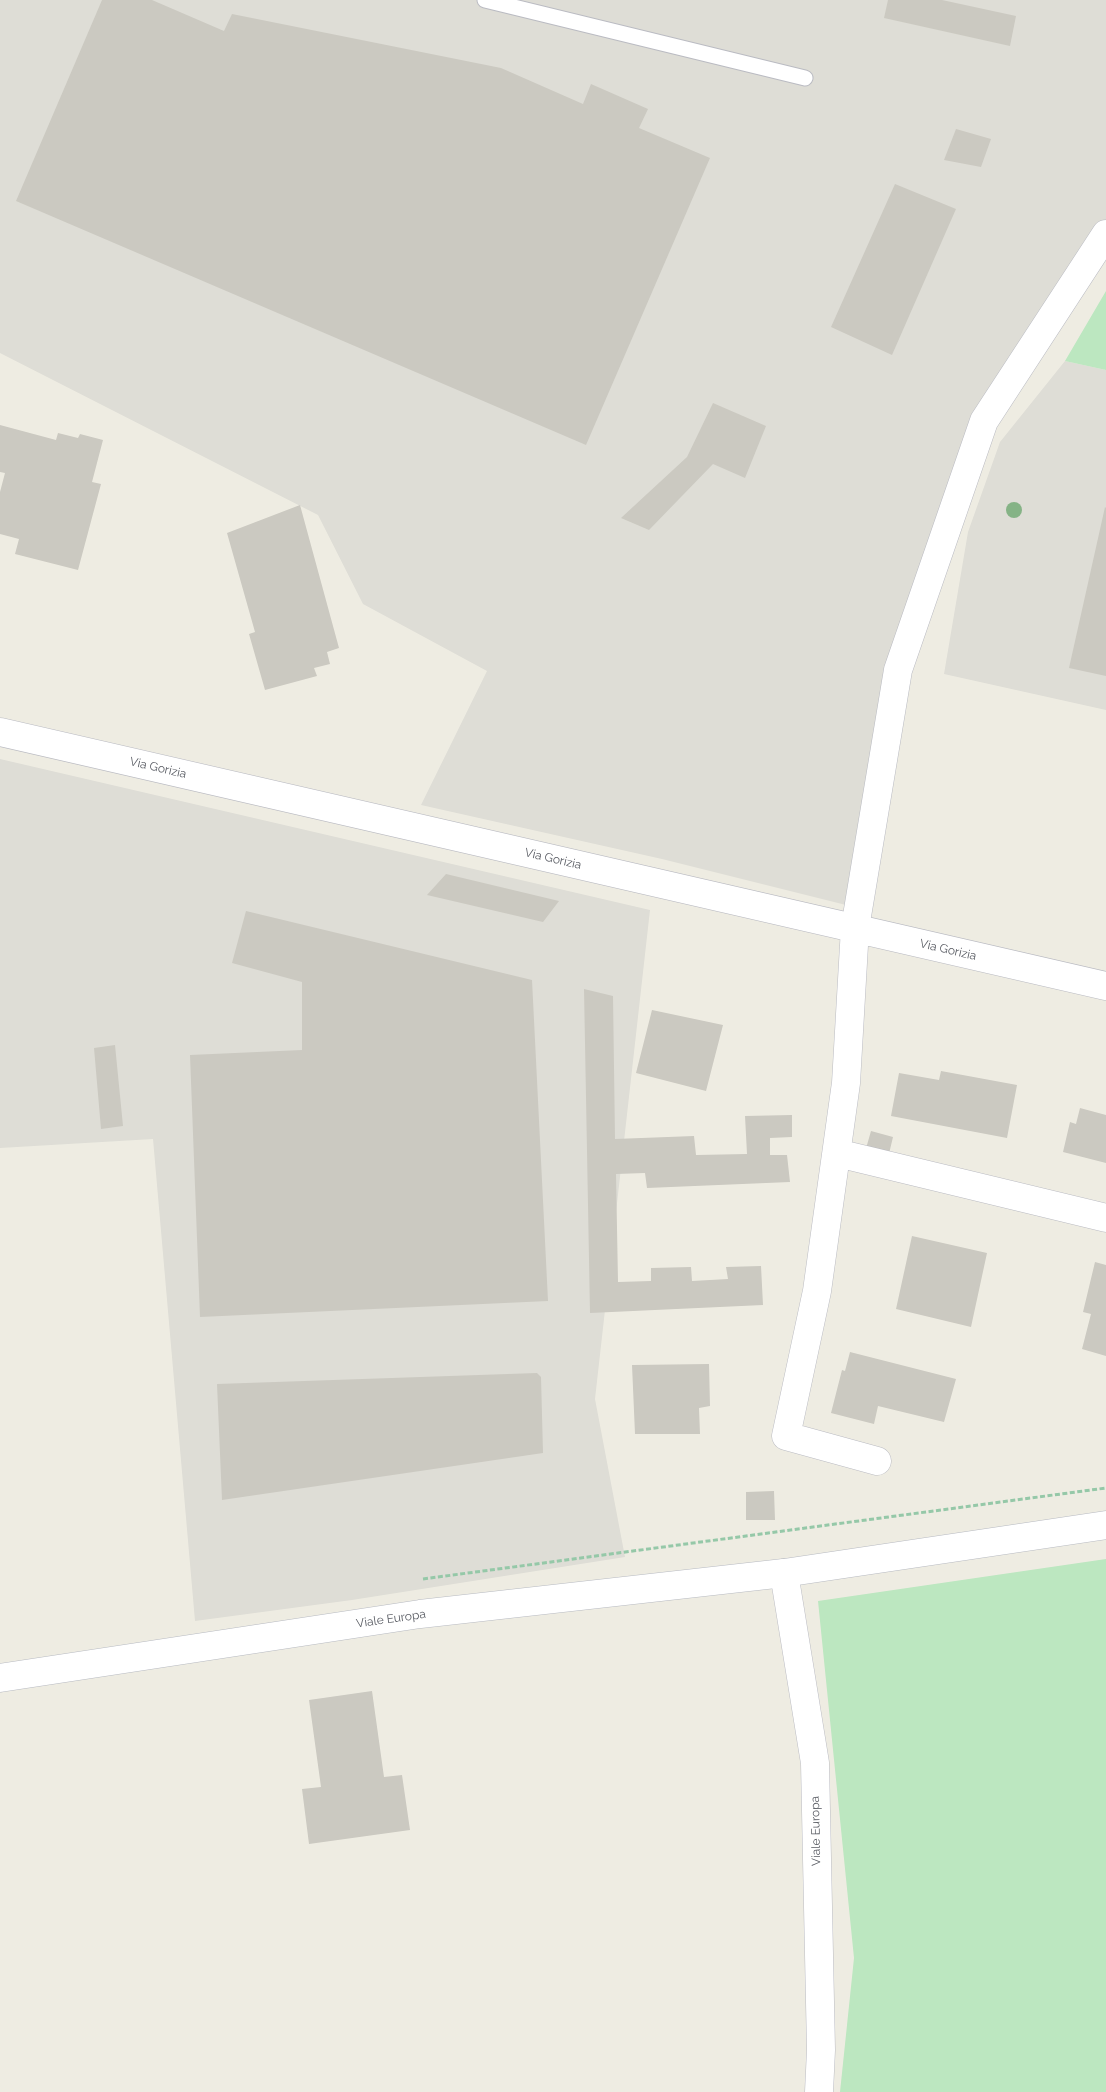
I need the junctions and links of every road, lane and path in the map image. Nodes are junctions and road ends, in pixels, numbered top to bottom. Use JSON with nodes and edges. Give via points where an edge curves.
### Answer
{"nodes":[{"id":1,"x":485,"y":0,"type":"edge"},
{"id":2,"x":805,"y":78,"type":"dead end"},
{"id":3,"x":1106,"y":234,"type":"edge"},
{"id":4,"x":0,"y":732,"type":"edge"},
{"id":5,"x":855,"y":928,"type":"junction"},
{"id":6,"x":1106,"y":986,"type":"edge"},
{"id":7,"x":837,"y":1154,"type":"junction"},
{"id":8,"x":1106,"y":1218,"type":"edge"},
{"id":9,"x":877,"y":1460,"type":"dead end"},
{"id":10,"x":1106,"y":1488,"type":"edge"},
{"id":11,"x":1106,"y":1525,"type":"edge"},
{"id":12,"x":784,"y":1573,"type":"junction"},
{"id":13,"x":414,"y":1580,"type":"dead end"},
{"id":14,"x":0,"y":1678,"type":"edge"},
{"id":15,"x":819,"y":2092,"type":"edge"}],
"edges":[{"from":1,"to":2,"type":"lane"},
{"from":3,"to":5,"type":"street","via":[[984,421],[898,670]]},
{"from":4,"to":5,"type":"street","name":"Via Gorizia"},
{"from":5,"to":6,"type":"street","name":"Via Gorizia"},
{"from":5,"to":7,"type":"street","via":[[846,1083]]},
{"from":7,"to":8,"type":"street"},
{"from":7,"to":9,"type":"street","via":[[818,1291],[786,1436]]},
{"from":10,"to":13,"type":"path"},
{"from":11,"to":12,"type":"street","name":"Viale Europa"},
{"from":12,"to":14,"type":"street","name":"Viale Europa","via":[[420,1614]]},
{"from":12,"to":15,"type":"street","name":"Viale Europa","via":[[815,1764],[821,2050]]}]}
